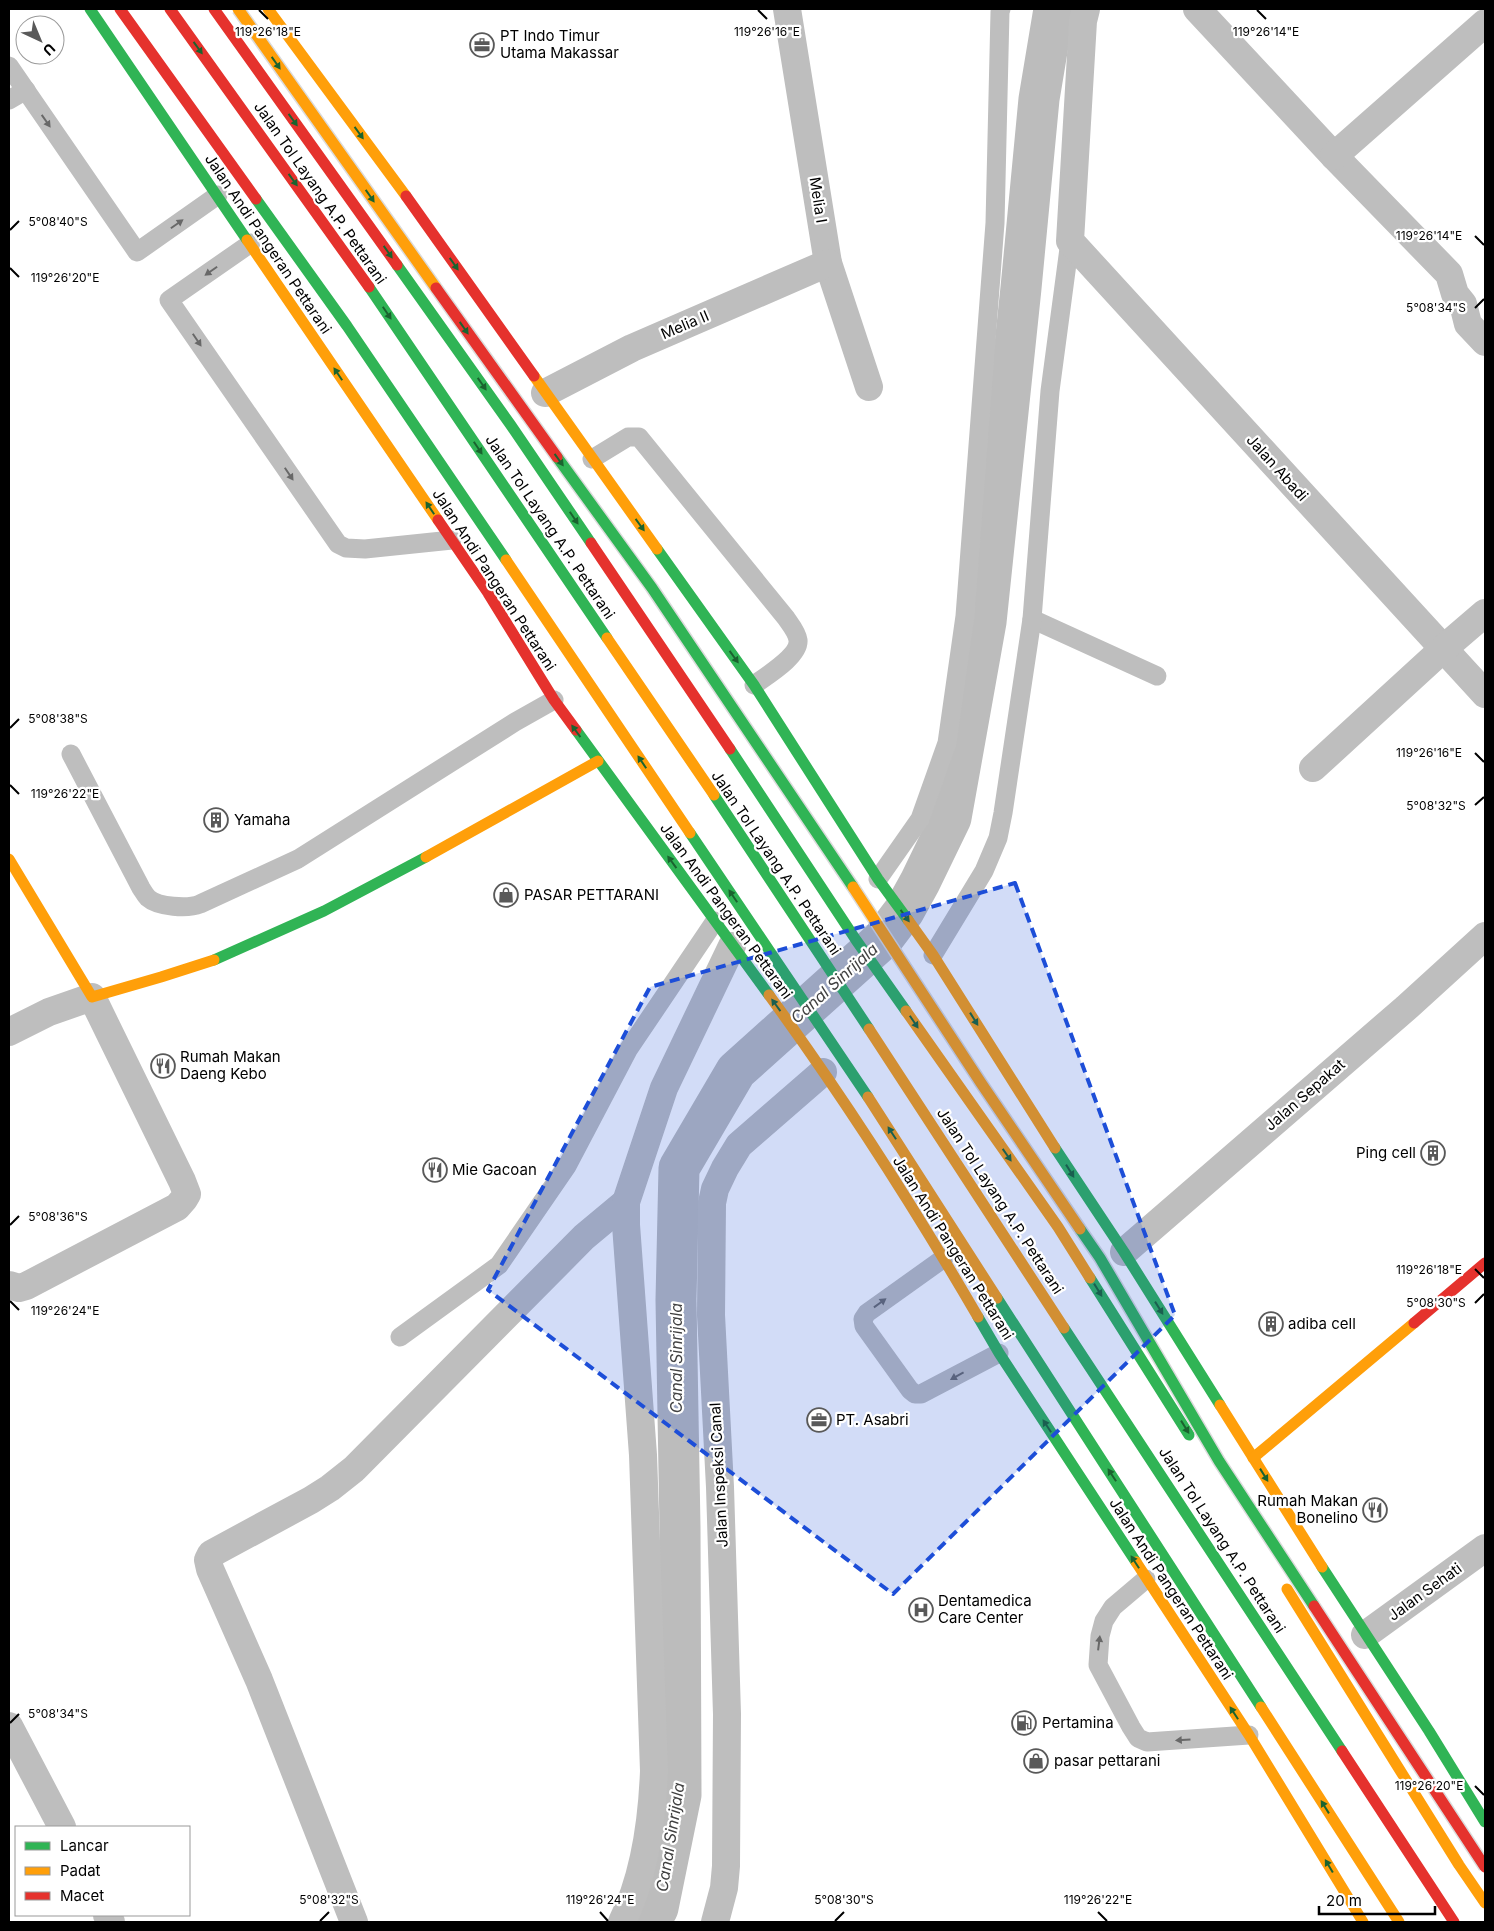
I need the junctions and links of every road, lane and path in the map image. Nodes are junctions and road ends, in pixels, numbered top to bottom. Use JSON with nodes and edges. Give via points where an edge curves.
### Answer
{"nodes":[{"id":1,"x":90,"y":9,"type":"edge"},
{"id":2,"x":120,"y":9,"type":"edge"},
{"id":3,"x":170,"y":9,"type":"edge"},
{"id":4,"x":214,"y":9,"type":"edge"},
{"id":5,"x":238,"y":9,"type":"edge"},
{"id":6,"x":268,"y":9,"type":"edge"},
{"id":7,"x":1002,"y":9,"type":"edge"},
{"id":8,"x":1086,"y":9,"type":"edge"},
{"id":9,"x":1197,"y":9,"type":"edge"},
{"id":10,"x":791,"y":11,"type":"edge"},
{"id":11,"x":1485,"y":23,"type":"edge"},
{"id":12,"x":9,"y":66,"type":"edge"},
{"id":13,"x":26,"y":90,"type":"junction"},
{"id":14,"x":9,"y":100,"type":"edge"},
{"id":15,"x":1334,"y":156,"type":"junction"},
{"id":16,"x":218,"y":196,"type":"junction"},
{"id":17,"x":1070,"y":241,"type":"junction"},
{"id":18,"x":251,"y":244,"type":"junction"},
{"id":19,"x":828,"y":263,"type":"junction"},
{"id":20,"x":1485,"y":342,"type":"edge"},
{"id":21,"x":869,"y":387,"type":"dead end"},
{"id":22,"x":545,"y":393,"type":"junction"},
{"id":23,"x":592,"y":459,"type":"junction"},
{"id":24,"x":452,"y":540,"type":"junction"},
{"id":25,"x":1485,"y":613,"type":"edge"},
{"id":26,"x":1032,"y":619,"type":"junction"},
{"id":27,"x":1443,"y":649,"type":"junction"},
{"id":28,"x":1157,"y":676,"type":"dead end"},
{"id":29,"x":754,"y":685,"type":"junction"},
{"id":30,"x":1485,"y":694,"type":"edge"},
{"id":31,"x":554,"y":700,"type":"junction"},
{"id":32,"x":71,"y":754,"type":"dead end"},
{"id":33,"x":598,"y":761,"type":"junction"},
{"id":34,"x":1313,"y":768,"type":"dead end"},
{"id":35,"x":9,"y":859,"type":"edge"},
{"id":36,"x":880,"y":882,"type":"junction"},
{"id":37,"x":841,"y":917,"type":"junction"},
{"id":38,"x":715,"y":921,"type":"junction"},
{"id":39,"x":1485,"y":936,"type":"edge"},
{"id":40,"x":737,"y":952,"type":"junction"},
{"id":41,"x":931,"y":952,"type":"junction"},
{"id":42,"x":889,"y":986,"type":"junction"},
{"id":43,"x":92,"y":997,"type":"junction"},
{"id":44,"x":9,"y":1032,"type":"edge"},
{"id":45,"x":819,"y":1065,"type":"junction"},
{"id":46,"x":626,"y":1202,"type":"junction"},
{"id":47,"x":1092,"y":1206,"type":"junction"},
{"id":48,"x":1058,"y":1227,"type":"junction"},
{"id":49,"x":1124,"y":1252,"type":"junction"},
{"id":50,"x":944,"y":1258,"type":"junction"},
{"id":51,"x":1485,"y":1263,"type":"edge"},
{"id":52,"x":9,"y":1285,"type":"edge"},
{"id":53,"x":400,"y":1337,"type":"dead end"},
{"id":54,"x":1000,"y":1353,"type":"junction"},
{"id":55,"x":1194,"y":1442,"type":"dead end"},
{"id":56,"x":1204,"y":1458,"type":"dead end"},
{"id":57,"x":1253,"y":1458,"type":"junction"},
{"id":58,"x":1225,"y":1491,"type":"dead end"},
{"id":59,"x":1485,"y":1548,"type":"edge"},
{"id":60,"x":1146,"y":1578,"type":"junction"},
{"id":61,"x":1282,"y":1581,"type":"dead end"},
{"id":62,"x":1365,"y":1635,"type":"junction"},
{"id":63,"x":9,"y":1726,"type":"edge"},
{"id":64,"x":1249,"y":1735,"type":"junction"},
{"id":65,"x":1421,"y":1736,"type":"junction"},
{"id":66,"x":1390,"y":1753,"type":"junction"},
{"id":67,"x":1485,"y":1822,"type":"edge"},
{"id":68,"x":61,"y":1826,"type":"edge"},
{"id":69,"x":1485,"y":1867,"type":"edge"},
{"id":70,"x":1485,"y":1903,"type":"edge"},
{"id":71,"x":354,"y":1922,"type":"edge"},
{"id":72,"x":622,"y":1922,"type":"edge"},
{"id":73,"x":715,"y":1922,"type":"edge"},
{"id":74,"x":1363,"y":1922,"type":"edge"},
{"id":75,"x":1398,"y":1922,"type":"edge"},
{"id":76,"x":1454,"y":1922,"type":"edge"}],
"edges":[{"from":1,"to":16,"type":"main road","name":"Jalan Andi Pangeran Pettarani"},
{"from":75,"to":2,"type":"main road","one_way":true,"via":[[843,1058],[352,334]]},
{"from":3,"to":76,"type":"main road","name":"Jalan Tol Layang A.P. Pettarani","one_way":true,"via":[[347,255],[760,863]]},
{"from":4,"to":37,"type":"main road","one_way":true,"via":[[510,424]]},
{"from":5,"to":69,"type":"main road","one_way":true,"bridge":true,"via":[[652,588],[903,961],[1100,1258],[1219,1461]]},
{"from":6,"to":22,"type":"main road","one_way":true,"via":[[414,207]]},
{"from":7,"to":36,"type":"lane","via":[[995,223],[965,616],[950,724],[947,743],[920,819]]},
{"from":8,"to":17,"type":"street"},
{"from":9,"to":15,"type":"street"},
{"from":10,"to":19,"type":"street","name":"Melia I"},
{"from":11,"to":15,"type":"street"},
{"from":12,"to":13,"type":"lane"},
{"from":13,"to":14,"type":"lane"},
{"from":13,"to":16,"type":"lane","one_way":true,"via":[[137,252]]},
{"from":15,"to":20,"type":"street","via":[[1448,274],[1455,294],[1463,304],[1468,324]]},
{"from":16,"to":18,"type":"main road","name":"Jalan Andi Pangeran Pettarani"},
{"from":17,"to":26,"type":"lane","via":[[1050,391]]},
{"from":17,"to":27,"type":"street","name":"Jalan Abadi"},
{"from":24,"to":18,"type":"main road","name":"Jalan Andi Pangeran Pettarani","one_way":true},
{"from":18,"to":24,"type":"lane","one_way":true,"via":[[169,300],[338,544],[365,549]]},
{"from":19,"to":21,"type":"street","name":"Melia I"},
{"from":19,"to":22,"type":"street","name":"Melia II","via":[[632,348]]},
{"from":22,"to":23,"type":"main road"},
{"from":23,"to":29,"type":"main road","one_way":true},
{"from":23,"to":29,"type":"lane","via":[[628,437],[639,437],[794,629],[798,640],[796,650],[788,660]]},
{"from":24,"to":31,"type":"main road","name":"Jalan Andi Pangeran Pettarani"},
{"from":25,"to":27,"type":"street"},
{"from":26,"to":28,"type":"lane"},
{"from":26,"to":41,"type":"lane","via":[[998,838],[984,871]]},
{"from":27,"to":30,"type":"street","name":"Jalan Abadi"},
{"from":27,"to":34,"type":"street"},
{"from":29,"to":36,"type":"main road"},
{"from":31,"to":32,"type":"lane","via":[[298,859],[187,908],[156,902],[140,888]]},
{"from":33,"to":31,"type":"main road","name":"Jalan Andi Pangeran Pettarani","one_way":true},
{"from":38,"to":33,"type":"main road","name":"Jalan Andi Pangeran Pettarani","one_way":true},
{"from":33,"to":43,"type":"main road","via":[[357,894],[264,939],[198,966]]},
{"from":35,"to":43,"type":"main road"},
{"from":36,"to":37,"type":"street"},
{"from":36,"to":41,"type":"main road","one_way":true},
{"from":37,"to":42,"type":"main road"},
{"from":38,"to":40,"type":"main road","name":"Jalan Andi Pangeran Pettarani"},
{"from":38,"to":53,"type":"lane","via":[[628,1050],[567,1166],[499,1265]]},
{"from":39,"to":49,"type":"street","name":"Jalan Sepakat"},
{"from":45,"to":40,"type":"main road","name":"Jalan Andi Pangeran Pettarani","one_way":true},
{"from":40,"to":46,"type":"street","via":[[664,1088]]},
{"from":41,"to":42,"type":"street"},
{"from":41,"to":47,"type":"main road","one_way":true},
{"from":42,"to":48,"type":"main road","one_way":true},
{"from":43,"to":44,"type":"street","via":[[49,1012]]},
{"from":43,"to":52,"type":"street","via":[[187,1194],[177,1207],[26,1286]]},
{"from":45,"to":50,"type":"main road","name":"Jalan Andi Pangeran Pettarani"},
{"from":45,"to":73,"type":"street","name":"Jalan Inspeksi Canal","via":[[739,1145],[715,1189],[712,1203],[710,1315],[720,1487],[727,1714],[726,1866]]},
{"from":46,"to":71,"type":"street","via":[[584,1237],[354,1469],[330,1488],[209,1556],[210,1569],[259,1680]]},
{"from":46,"to":72,"type":"street","via":[[643,1454],[654,1771],[653,1801],[639,1882]]},
{"from":47,"to":48,"type":"main road"},
{"from":47,"to":49,"type":"main road"},
{"from":48,"to":55,"type":"main road","one_way":true},
{"from":49,"to":57,"type":"main road","one_way":true},
{"from":50,"to":54,"type":"main road","name":"Jalan Andi Pangeran Pettarani"},
{"from":54,"to":50,"type":"lane","one_way":true,"via":[[938,1386],[915,1394],[864,1326],[863,1319],[867,1313]]},
{"from":51,"to":57,"type":"main road"},
{"from":60,"to":54,"type":"main road","name":"Jalan Andi Pangeran Pettarani","one_way":true},
{"from":56,"to":58,"type":"main road"},
{"from":57,"to":62,"type":"main road","one_way":true},
{"from":59,"to":62,"type":"street","name":"Jalan Sehati"},
{"from":64,"to":60,"type":"main road","name":"Jalan Andi Pangeran Pettarani","one_way":true},
{"from":64,"to":60,"type":"lane","one_way":true,"via":[[1147,1742],[1138,1738],[1098,1665],[1098,1651],[1104,1621],[1113,1607]]},
{"from":61,"to":66,"type":"main road"},
{"from":62,"to":65,"type":"main road"},
{"from":63,"to":68,"type":"street"},
{"from":74,"to":64,"type":"main road","name":"Jalan Andi Pangeran Pettarani","one_way":true},
{"from":65,"to":66,"type":"main road"},
{"from":65,"to":67,"type":"main road"},
{"from":66,"to":70,"type":"main road"}]}
